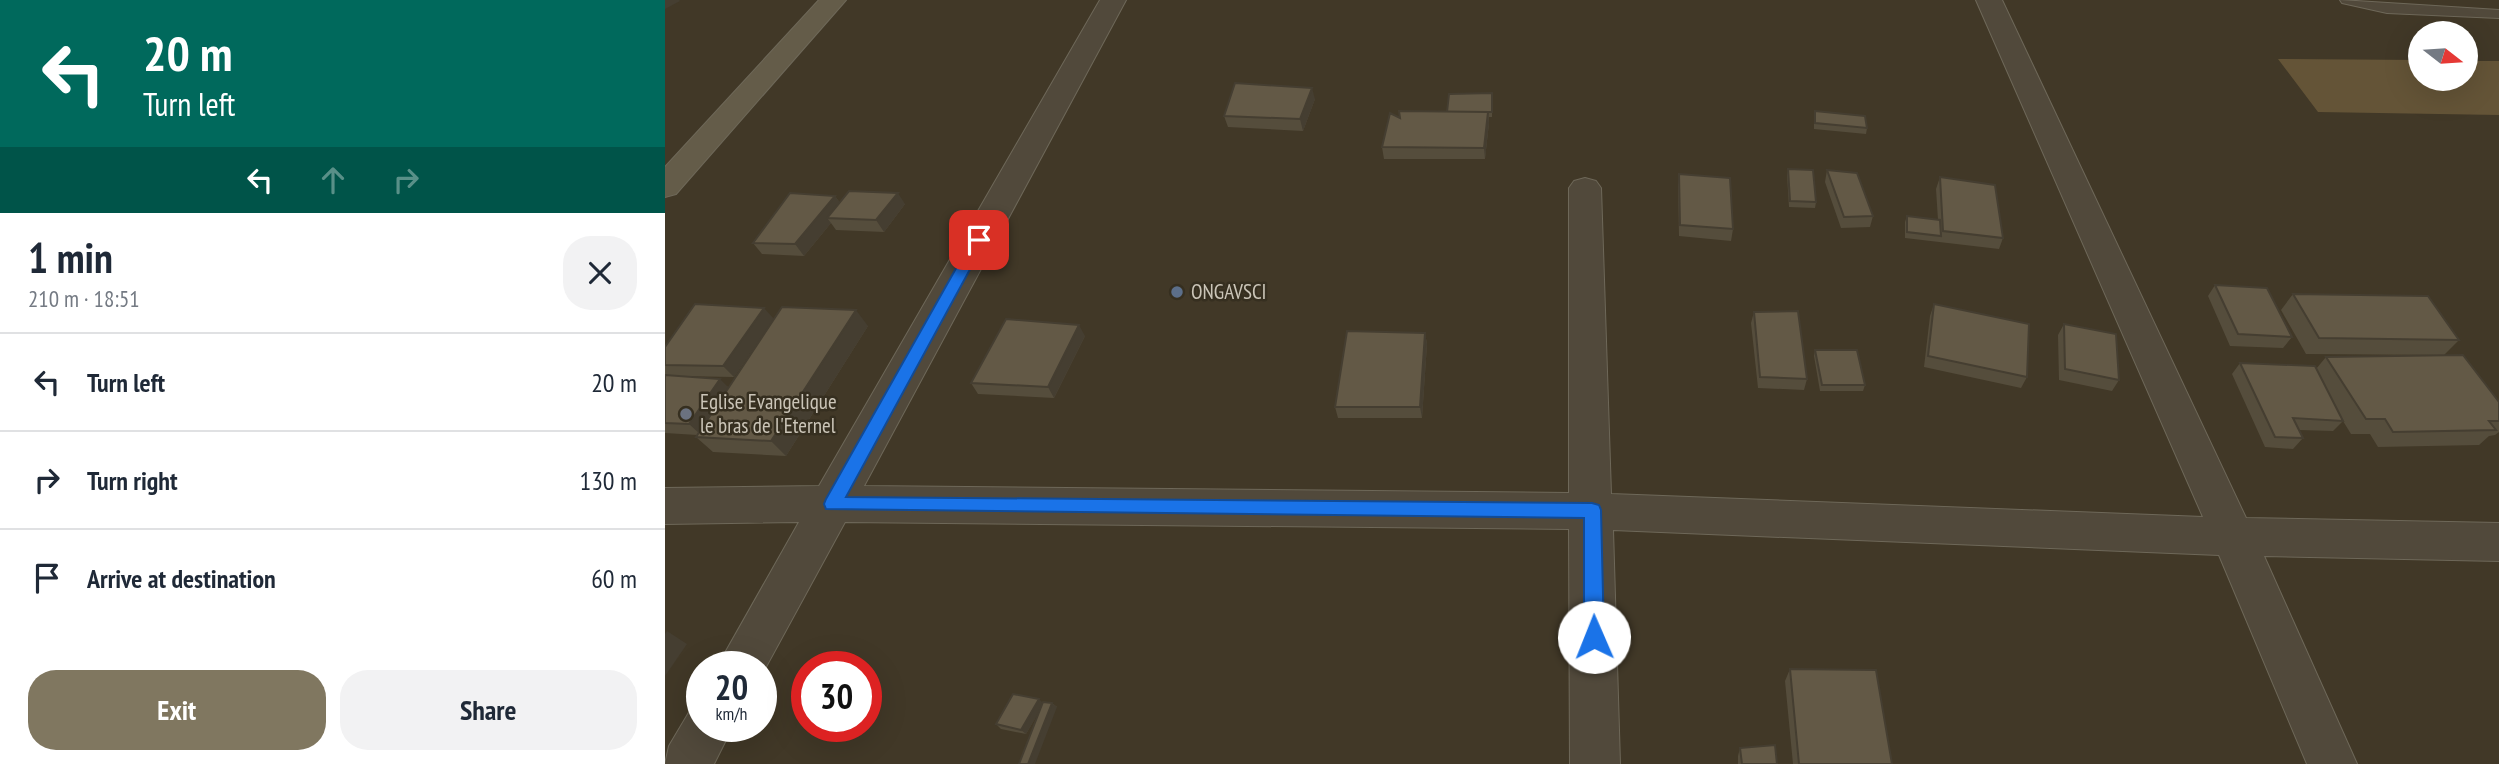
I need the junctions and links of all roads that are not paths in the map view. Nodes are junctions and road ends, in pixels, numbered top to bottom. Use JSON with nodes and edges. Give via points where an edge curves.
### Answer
{"nodes":[{"id":1,"x":833,"y":0,"type":"edge"},
{"id":2,"x":1113,"y":0,"type":"edge"},
{"id":3,"x":1989,"y":0,"type":"edge"},
{"id":4,"x":2347,"y":0,"type":"edge"},
{"id":5,"x":2479,"y":0,"type":"edge"},
{"id":6,"x":2499,"y":14,"type":"edge"},
{"id":7,"x":665,"y":187,"type":"edge"},
{"id":8,"x":1585,"y":188,"type":"dead end"},
{"id":9,"x":833,"y":504,"type":"junction"},
{"id":10,"x":665,"y":506,"type":"edge"},
{"id":11,"x":1592,"y":510,"type":"junction"},
{"id":12,"x":2233,"y":537,"type":"junction"},
{"id":13,"x":2499,"y":542,"type":"edge"},
{"id":14,"x":750,"y":651,"type":"edge"},
{"id":15,"x":699,"y":742,"type":"edge"},
{"id":16,"x":687,"y":764,"type":"edge"},
{"id":17,"x":1595,"y":764,"type":"edge"},
{"id":18,"x":2332,"y":764,"type":"edge"}],
"edges":[{"from":1,"to":7,"type":"street"},
{"from":2,"to":9,"type":"street"},
{"from":3,"to":12,"type":"street"},
{"from":4,"to":6,"type":"lane","via":[[2387,9]]},
{"from":5,"to":6,"type":"lane"},
{"from":8,"to":11,"type":"street"},
{"from":9,"to":10,"type":"street"},
{"from":9,"to":11,"type":"street"},
{"from":9,"to":14,"type":"street"},
{"from":11,"to":12,"type":"street"},
{"from":11,"to":17,"type":"street"},
{"from":12,"to":13,"type":"street"},
{"from":12,"to":18,"type":"street"},
{"from":15,"to":16,"type":"street"}]}
